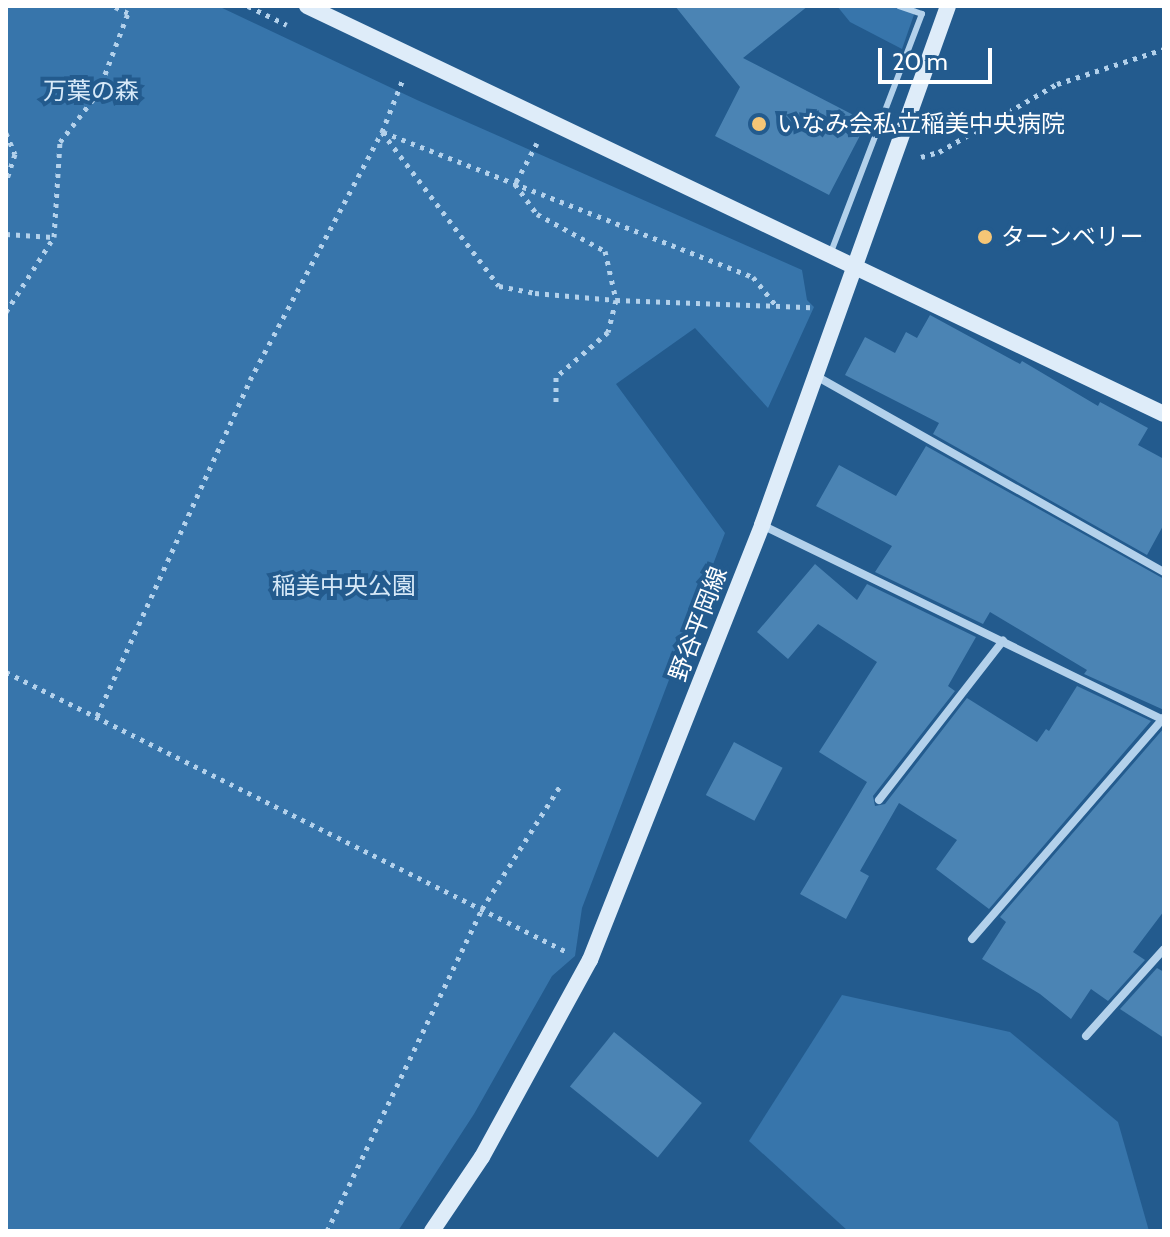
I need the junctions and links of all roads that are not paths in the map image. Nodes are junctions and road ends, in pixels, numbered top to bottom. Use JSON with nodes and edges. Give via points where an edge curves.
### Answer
{"nodes":[{"id":1,"x":307,"y":6,"type":"edge"},
{"id":2,"x":899,"y":6,"type":"edge"},
{"id":3,"x":948,"y":6,"type":"edge"},
{"id":4,"x":830,"y":256,"type":"junction"},
{"id":5,"x":855,"y":270,"type":"junction"},
{"id":6,"x":816,"y":376,"type":"junction"},
{"id":7,"x":1164,"y":414,"type":"edge"},
{"id":8,"x":762,"y":525,"type":"junction"},
{"id":9,"x":1164,"y":572,"type":"edge"},
{"id":10,"x":1003,"y":641,"type":"junction"},
{"id":11,"x":1164,"y":719,"type":"edge"},
{"id":12,"x":879,"y":800,"type":"dead end"},
{"id":13,"x":972,"y":939,"type":"dead end"},
{"id":14,"x":1164,"y":949,"type":"edge"},
{"id":15,"x":1086,"y":1036,"type":"dead end"},
{"id":16,"x":432,"y":1231,"type":"edge"}],
"edges":[{"from":1,"to":4,"type":"main road"},
{"from":2,"to":4,"type":"lane","via":[[922,14]]},
{"from":3,"to":5,"type":"main road","name":"野谷平岡線"},
{"from":4,"to":5,"type":"main road"},
{"from":5,"to":6,"type":"main road","name":"野谷平岡線"},
{"from":5,"to":7,"type":"main road"},
{"from":6,"to":8,"type":"main road","name":"野谷平岡線"},
{"from":6,"to":9,"type":"street"},
{"from":8,"to":10,"type":"street"},
{"from":8,"to":16,"type":"main road","name":"野谷平岡線","via":[[590,960],[482,1157]]},
{"from":10,"to":11,"type":"street"},
{"from":10,"to":12,"type":"street"},
{"from":11,"to":13,"type":"street"},
{"from":14,"to":15,"type":"street"}]}
